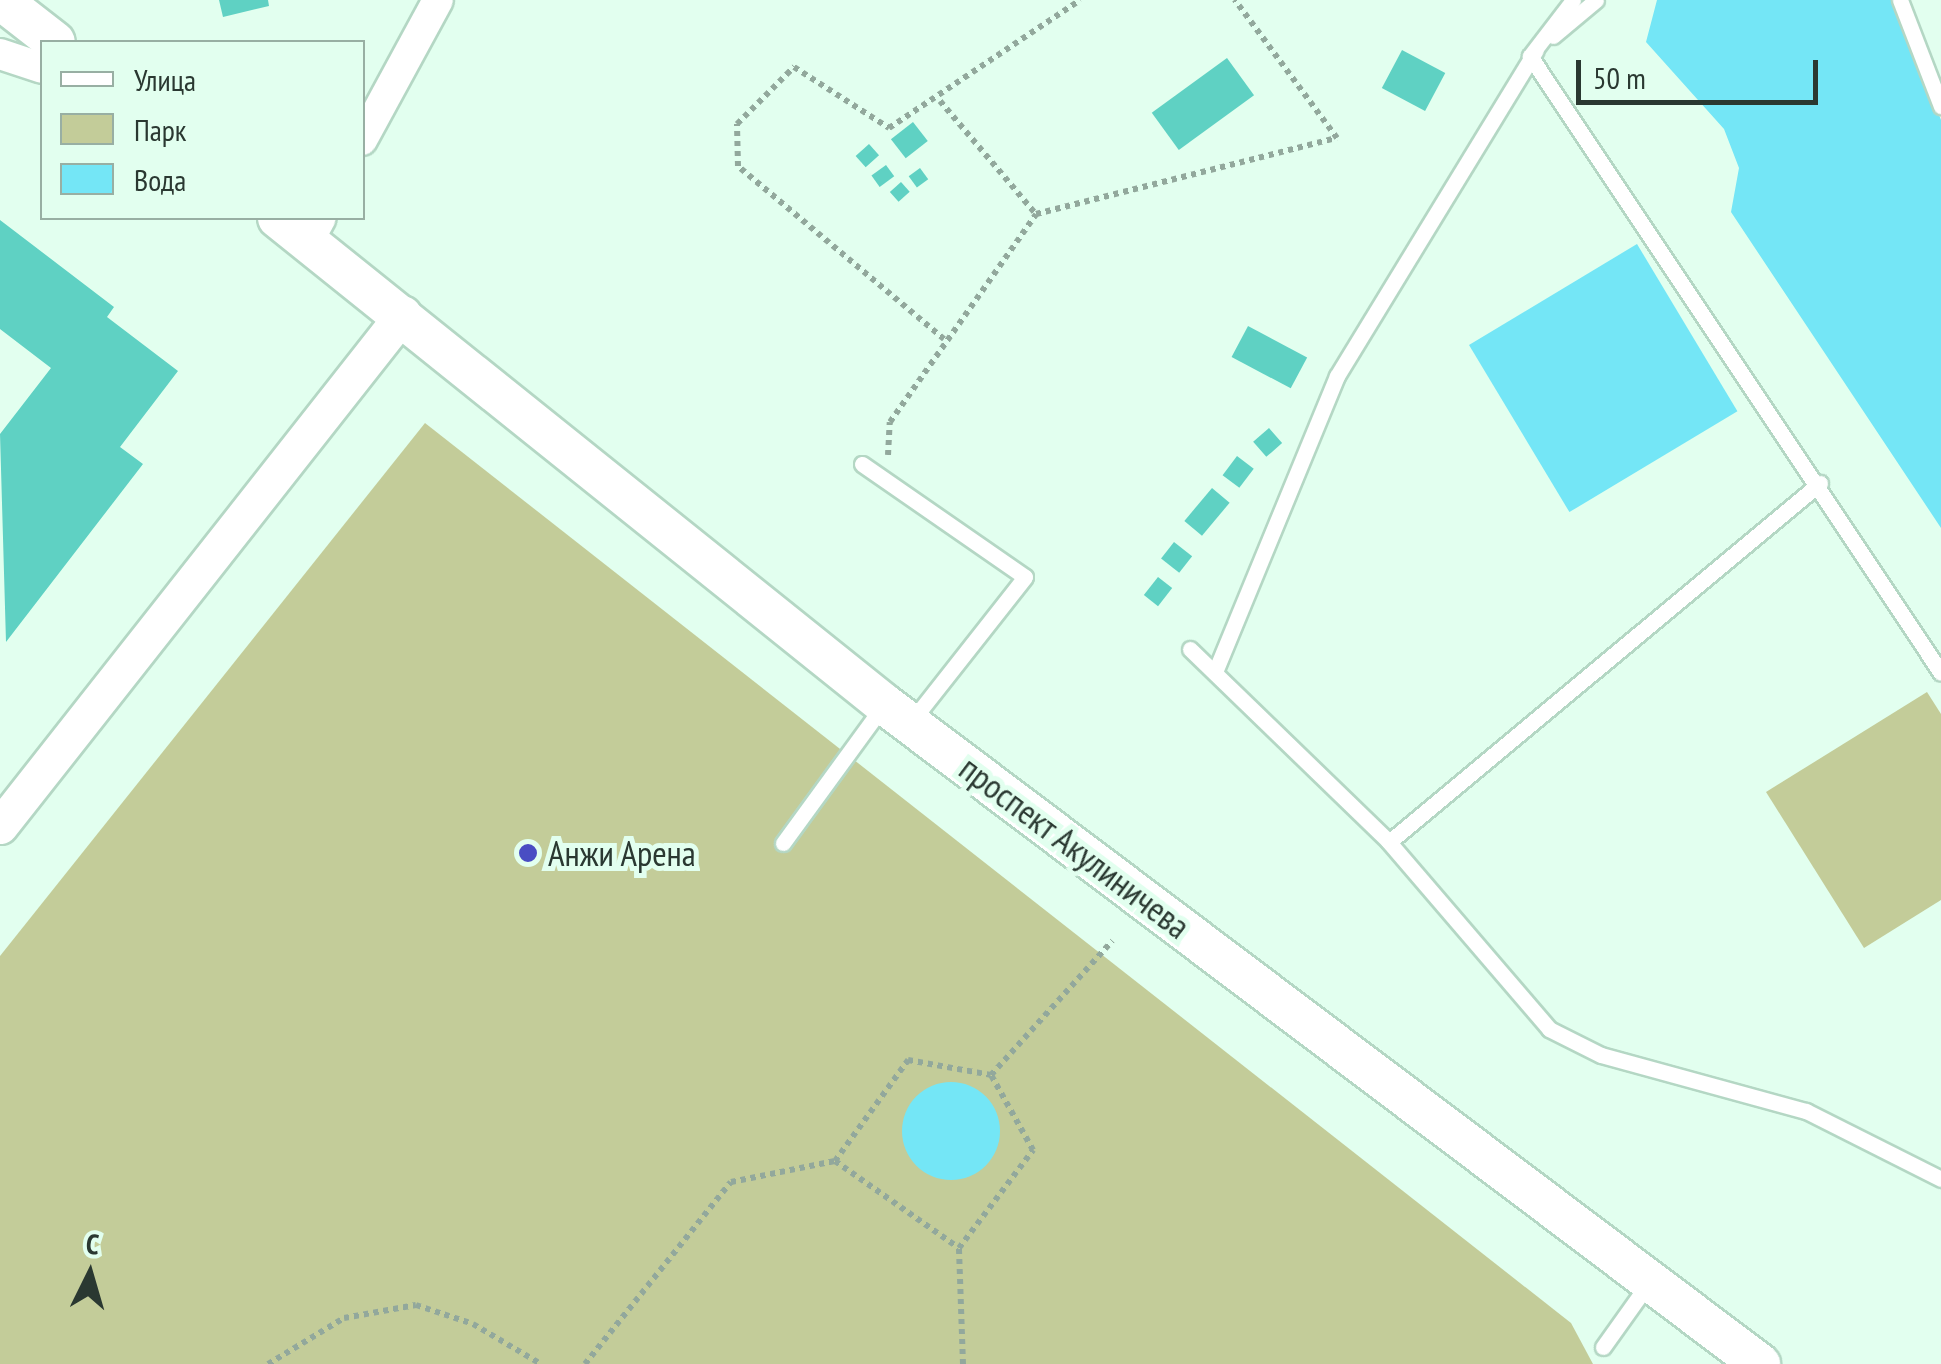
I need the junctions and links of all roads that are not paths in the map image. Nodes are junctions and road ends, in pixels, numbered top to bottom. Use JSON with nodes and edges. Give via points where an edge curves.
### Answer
{"nodes":[{"id":1,"x":0,"y":0,"type":"edge"},
{"id":2,"x":438,"y":0,"type":"edge"},
{"id":3,"x":1572,"y":0,"type":"edge"},
{"id":4,"x":1596,"y":0,"type":"edge"},
{"id":5,"x":1900,"y":0,"type":"edge"},
{"id":6,"x":52,"y":40,"type":"edge"},
{"id":7,"x":0,"y":54,"type":"edge"},
{"id":8,"x":1530,"y":56,"type":"junction"},
{"id":9,"x":40,"y":67,"type":"edge"},
{"id":10,"x":1941,"y":106,"type":"edge"},
{"id":11,"x":365,"y":134,"type":"edge"},
{"id":12,"x":302,"y":225,"type":"edge"},
{"id":13,"x":402,"y":314,"type":"junction"},
{"id":14,"x":862,"y":464,"type":"dead end"},
{"id":15,"x":1820,"y":482,"type":"junction"},
{"id":16,"x":1190,"y":649,"type":"dead end"},
{"id":17,"x":1215,"y":672,"type":"junction"},
{"id":18,"x":1941,"y":673,"type":"edge"},
{"id":19,"x":897,"y":713,"type":"junction"},
{"id":20,"x":3,"y":816,"type":"edge"},
{"id":21,"x":1388,"y":842,"type":"junction"},
{"id":22,"x":783,"y":843,"type":"dead end"},
{"id":23,"x":1941,"y":1180,"type":"edge"},
{"id":24,"x":1650,"y":1281,"type":"junction"},
{"id":25,"x":1603,"y":1347,"type":"dead end"},
{"id":26,"x":1760,"y":1364,"type":"edge"}],
"edges":[{"from":1,"to":6,"type":"main road"},
{"from":2,"to":11,"type":"street"},
{"from":3,"to":8,"type":"lane"},
{"from":4,"to":8,"type":"lane"},
{"from":5,"to":10,"type":"lane"},
{"from":7,"to":9,"type":"street"},
{"from":8,"to":15,"type":"lane"},
{"from":8,"to":17,"type":"lane","via":[[1337,376]]},
{"from":12,"to":13,"type":"main road","name":"проспект Акулиничева"},
{"from":13,"to":19,"type":"main road","name":"проспект Акулиничева"},
{"from":13,"to":20,"type":"street"},
{"from":14,"to":19,"type":"lane","via":[[1025,577]]},
{"from":15,"to":18,"type":"lane"},
{"from":15,"to":21,"type":"lane"},
{"from":16,"to":17,"type":"lane"},
{"from":17,"to":21,"type":"lane"},
{"from":19,"to":22,"type":"lane"},
{"from":19,"to":24,"type":"main road","name":"проспект Акулиничева"},
{"from":21,"to":23,"type":"lane","via":[[1549,1028],[1601,1055],[1806,1111]]},
{"from":24,"to":25,"type":"lane"},
{"from":24,"to":26,"type":"main road","name":"проспект Акулиничева"}]}
